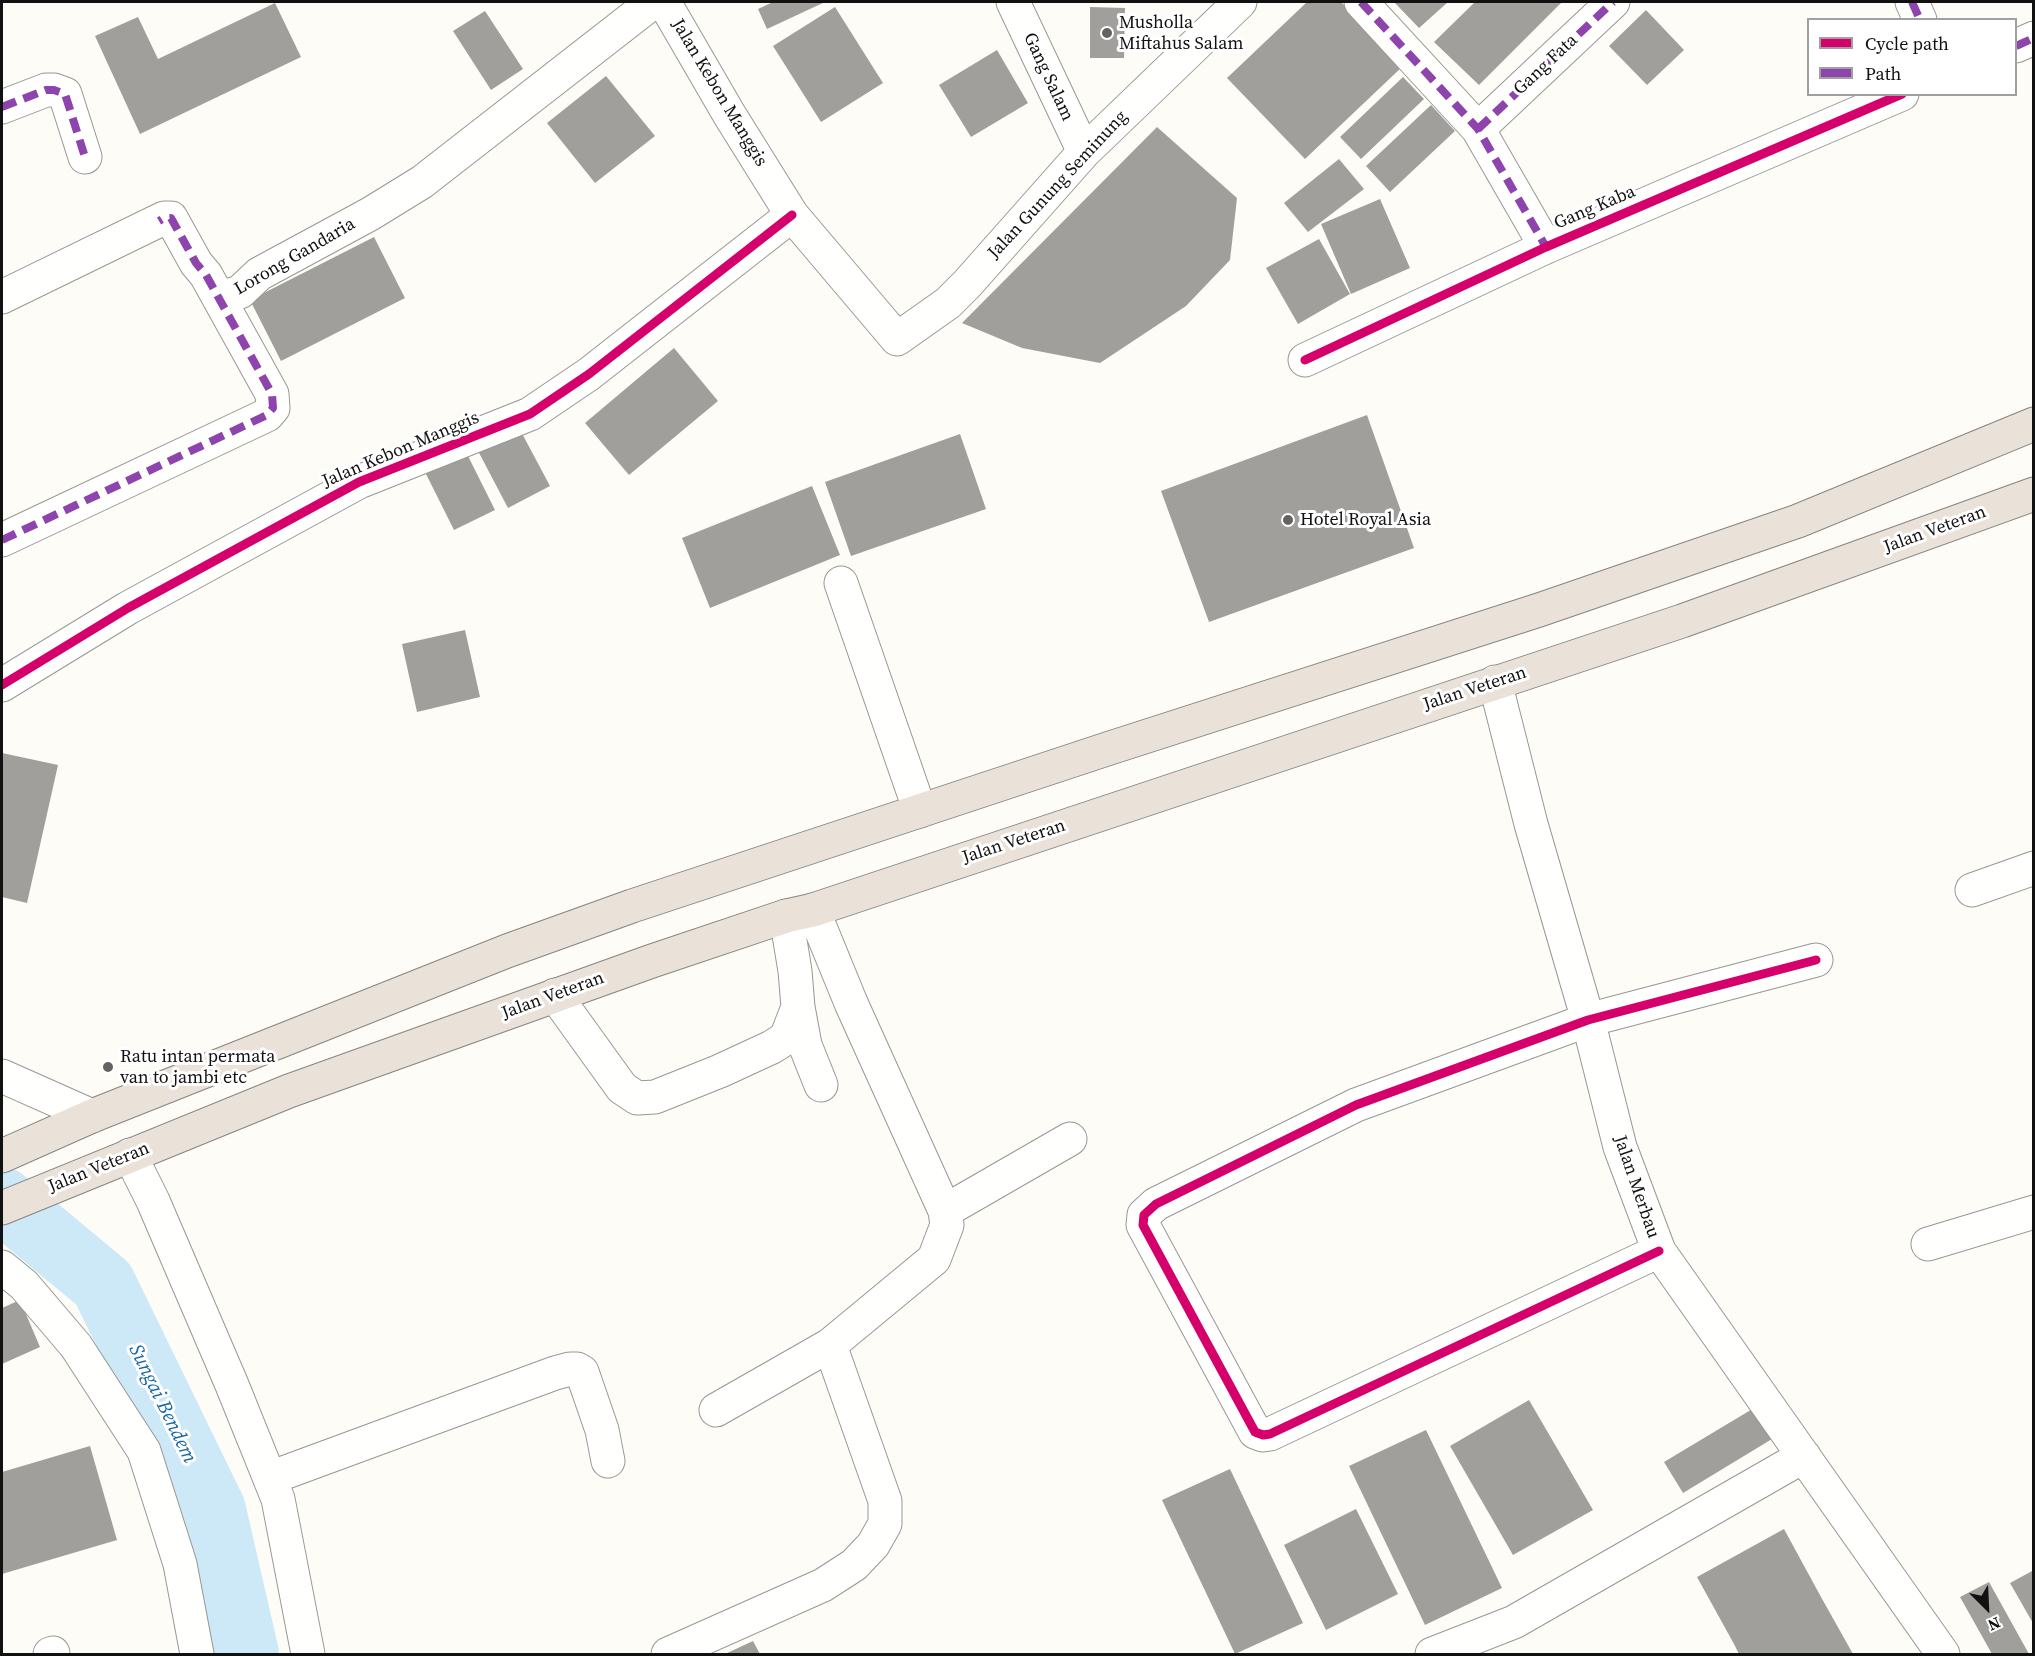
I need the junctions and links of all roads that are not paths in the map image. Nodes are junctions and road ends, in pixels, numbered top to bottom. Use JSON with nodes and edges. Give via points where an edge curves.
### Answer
{"nodes":[{"id":1,"x":653,"y":2,"type":"edge"},
{"id":2,"x":664,"y":2,"type":"edge"},
{"id":3,"x":1013,"y":2,"type":"edge"},
{"id":4,"x":1240,"y":2,"type":"edge"},
{"id":5,"x":1361,"y":2,"type":"edge"},
{"id":6,"x":1613,"y":2,"type":"edge"},
{"id":7,"x":1912,"y":2,"type":"edge"},
{"id":8,"x":1919,"y":18,"type":"edge"},
{"id":9,"x":2034,"y":38,"type":"edge"},
{"id":10,"x":2017,"y":46,"type":"edge"},
{"id":11,"x":1897,"y":96,"type":"edge"},
{"id":12,"x":2,"y":106,"type":"edge"},
{"id":13,"x":1478,"y":129,"type":"junction"},
{"id":14,"x":1083,"y":152,"type":"junction"},
{"id":15,"x":85,"y":157,"type":"dead end"},
{"id":16,"x":792,"y":215,"type":"junction"},
{"id":17,"x":1546,"y":247,"type":"junction"},
{"id":18,"x":2,"y":297,"type":"edge"},
{"id":19,"x":219,"y":298,"type":"junction"},
{"id":20,"x":897,"y":339,"type":"joint"},
{"id":21,"x":1305,"y":360,"type":"dead end"},
{"id":22,"x":2034,"y":424,"type":"edge"},
{"id":23,"x":2034,"y":494,"type":"edge"},
{"id":24,"x":2,"y":540,"type":"edge"},
{"id":25,"x":841,"y":583,"type":"dead end"},
{"id":26,"x":1495,"y":682,"type":"junction"},
{"id":27,"x":2,"y":685,"type":"edge"},
{"id":28,"x":920,"y":811,"type":"junction"},
{"id":29,"x":2034,"y":868,"type":"edge"},
{"id":30,"x":1972,"y":890,"type":"dead end"},
{"id":31,"x":800,"y":913,"type":"junction"},
{"id":32,"x":1816,"y":960,"type":"dead end"},
{"id":33,"x":555,"y":995,"type":"junction"},
{"id":34,"x":798,"y":1007,"type":"junction"},
{"id":35,"x":1588,"y":1020,"type":"junction"},
{"id":36,"x":2,"y":1076,"type":"edge"},
{"id":37,"x":820,"y":1085,"type":"dead end"},
{"id":38,"x":92,"y":1116,"type":"junction"},
{"id":39,"x":1070,"y":1139,"type":"dead end"},
{"id":40,"x":2,"y":1156,"type":"edge"},
{"id":41,"x":116,"y":1161,"type":"junction"},
{"id":42,"x":2,"y":1208,"type":"edge"},
{"id":43,"x":945,"y":1210,"type":"junction"},
{"id":44,"x":2034,"y":1212,"type":"edge"},
{"id":45,"x":1928,"y":1244,"type":"dead end"},
{"id":46,"x":1659,"y":1251,"type":"junction"},
{"id":47,"x":2,"y":1267,"type":"edge"},
{"id":48,"x":830,"y":1345,"type":"junction"},
{"id":49,"x":716,"y":1410,"type":"dead end"},
{"id":50,"x":1804,"y":1456,"type":"junction"},
{"id":51,"x":608,"y":1461,"type":"dead end"},
{"id":52,"x":270,"y":1478,"type":"junction"},
{"id":53,"x":197,"y":1654,"type":"edge"},
{"id":54,"x":308,"y":1654,"type":"edge"},
{"id":55,"x":668,"y":1654,"type":"edge"},
{"id":56,"x":1432,"y":1654,"type":"edge"},
{"id":57,"x":1942,"y":1654,"type":"edge"}],
"edges":[{"from":1,"to":19,"type":"street","name":"Lorong Gandaria","via":[[422,182],[259,274],[240,292]]},
{"from":2,"to":16,"type":"street","name":"Jalan Kebon Manggis"},
{"from":3,"to":14,"type":"street","name":"Gang Salam"},
{"from":4,"to":14,"type":"street","name":"Jalan Gunung Seminung"},
{"from":5,"to":13,"type":"street"},
{"from":6,"to":13,"type":"street","name":"Gang Fata"},
{"from":7,"to":8,"type":"street"},
{"from":9,"to":10,"type":"street"},
{"from":11,"to":17,"type":"street","name":"Gang Kaba"},
{"from":12,"to":15,"type":"street","via":[[46,90],[65,94]]},
{"from":13,"to":17,"type":"street"},
{"from":14,"to":20,"type":"street","name":"Jalan Gunung Seminung","via":[[967,284],[948,303]]},
{"from":16,"to":20,"type":"street","name":"Jalan Kebon Manggis"},
{"from":16,"to":27,"type":"street","name":"Jalan Kebon Manggis","via":[[589,374],[530,414],[359,482],[128,608]]},
{"from":17,"to":21,"type":"street","name":"Gang Kaba"},
{"from":18,"to":19,"type":"street","via":[[171,218]]},
{"from":19,"to":24,"type":"street","name":"Lorong Gandaria","via":[[272,394],[273,408],[267,415]]},
{"from":22,"to":28,"type":"highway","via":[[1798,521],[1539,610]]},
{"from":23,"to":26,"type":"highway","name":"Jalan Veteran","via":[[1682,621]]},
{"from":25,"to":28,"type":"street"},
{"from":26,"to":31,"type":"highway","name":"Jalan Veteran"},
{"from":26,"to":35,"type":"street","name":"Jalan Merbau"},
{"from":28,"to":38,"type":"highway","via":[[507,951]]},
{"from":29,"to":30,"type":"street"},
{"from":31,"to":33,"type":"highway","name":"Jalan Veteran"},
{"from":31,"to":34,"type":"street","via":[[795,971]]},
{"from":31,"to":43,"type":"street","via":[[850,1003]]},
{"from":32,"to":35,"type":"street"},
{"from":33,"to":34,"type":"street","via":[[622,1088],[637,1098],[655,1097],[772,1047],[786,1038]]},
{"from":33,"to":41,"type":"highway","name":"Jalan Veteran","via":[[289,1091]]},
{"from":34,"to":37,"type":"street","via":[[805,1045]]},
{"from":35,"to":46,"type":"street","name":"Jalan Merbau","via":[[1620,1147]]},
{"from":35,"to":46,"type":"street","via":[[1356,1105],[1156,1204],[1144,1215],[1143,1225],[1256,1432],[1263,1435]]},
{"from":36,"to":38,"type":"street"},
{"from":38,"to":40,"type":"highway"},
{"from":39,"to":43,"type":"street"},
{"from":41,"to":42,"type":"highway","name":"Jalan Veteran"},
{"from":41,"to":52,"type":"street","via":[[153,1201]]},
{"from":43,"to":48,"type":"street","via":[[947,1225],[934,1259]]},
{"from":44,"to":45,"type":"street"},
{"from":46,"to":50,"type":"street","name":"Jalan Merbau"},
{"from":47,"to":53,"type":"street","via":[[24,1284],[76,1346],[144,1451],[180,1564]]},
{"from":48,"to":49,"type":"street"},
{"from":48,"to":55,"type":"street","via":[[885,1501],[885,1524],[873,1545],[854,1565],[823,1585]]},
{"from":50,"to":56,"type":"street","via":[[1514,1622]]},
{"from":50,"to":57,"type":"street","name":"Jalan Merbau"},
{"from":51,"to":52,"type":"street","via":[[582,1372],[570,1369]]},
{"from":52,"to":54,"type":"street","via":[[278,1499]]}]}
